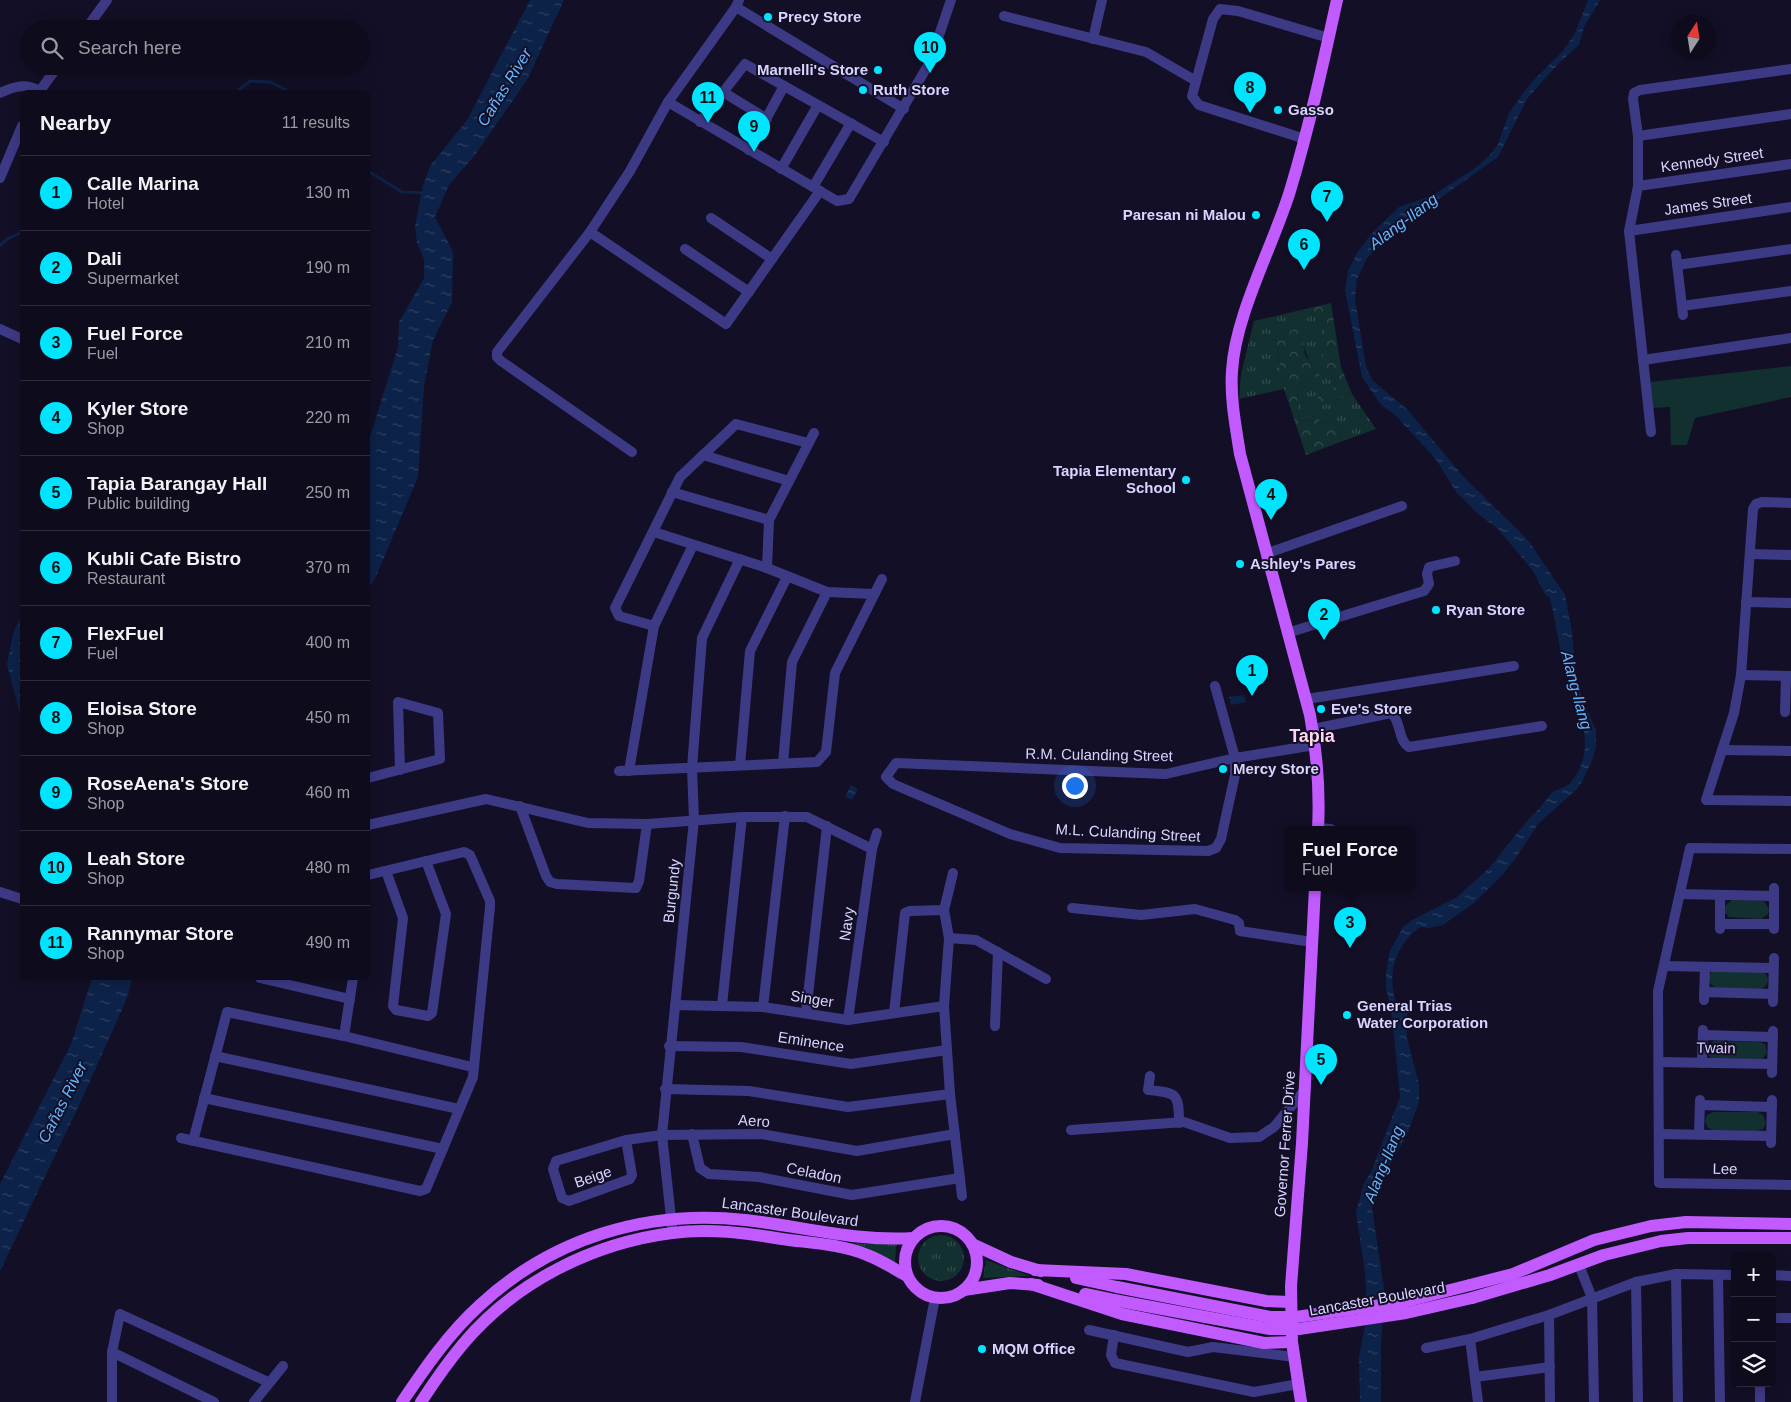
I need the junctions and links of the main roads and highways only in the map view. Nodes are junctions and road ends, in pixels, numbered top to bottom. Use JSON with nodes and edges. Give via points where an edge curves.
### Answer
{"nodes":[{"id":1,"x":1337,"y":0,"type":"edge"},
{"id":2,"x":1318,"y":826,"type":"edge"},
{"id":3,"x":1315,"y":891,"type":"edge"},
{"id":4,"x":1791,"y":1224,"type":"edge"},
{"id":5,"x":914,"y":1238,"type":"junction"},
{"id":6,"x":1791,"y":1238,"type":"edge"},
{"id":7,"x":972,"y":1244,"type":"junction"},
{"id":8,"x":1035,"y":1270,"type":"junction"},
{"id":9,"x":907,"y":1276,"type":"junction"},
{"id":10,"x":1031,"y":1284,"type":"junction"},
{"id":11,"x":964,"y":1290,"type":"junction"},
{"id":12,"x":1471,"y":1292,"type":"junction"},
{"id":13,"x":1291,"y":1302,"type":"junction"},
{"id":14,"x":1292,"y":1342,"type":"junction"},
{"id":15,"x":402,"y":1402,"type":"edge"},
{"id":16,"x":421,"y":1402,"type":"edge"},
{"id":17,"x":1301,"y":1402,"type":"edge"}],
"edges":[{"from":1,"to":2,"type":"main road","via":[[1305,139],[1284,209],[1241,327],[1231,374],[1240,454],[1313,729]]},
{"from":3,"to":13,"type":"main road","name":"Governor Ferrer Drive"},
{"from":4,"to":12,"type":"main road","name":"Lancaster Boulevard","via":[[1686,1222],[1651,1226],[1594,1240]]},
{"from":5,"to":7,"type":"main road","via":[[932,1227],[946,1226],[958,1231]]},
{"from":5,"to":9,"type":"main road","via":[[904,1256]]},
{"from":5,"to":15,"type":"main road","name":"Lancaster Boulevard","via":[[871,1239],[710,1217],[671,1219],[606,1232],[570,1244],[506,1281],[453,1333]]},
{"from":6,"to":12,"type":"main road","name":"Lancaster Boulevard","via":[[1661,1241],[1632,1246],[1579,1265]]},
{"from":7,"to":8,"type":"main road","name":"Lancaster Boulevard"},
{"from":7,"to":11,"type":"main road","via":[[976,1268],[973,1280]]},
{"from":8,"to":12,"type":"main road","name":"Lancaster Boulevard","bridge":true,"via":[[1270,1317],[1296,1317]]},
{"from":8,"to":13,"type":"main road","via":[[1126,1274],[1266,1301]]},
{"from":9,"to":11,"type":"main road","via":[[920,1292],[935,1298],[952,1297]]},
{"from":9,"to":16,"type":"main road","name":"Lancaster Boulevard","via":[[867,1254],[744,1233],[673,1233],[618,1245],[576,1260],[515,1296],[464,1343]]},
{"from":10,"to":11,"type":"main road","name":"Lancaster Boulevard","via":[[1010,1283]]},
{"from":10,"to":12,"type":"main road","name":"Lancaster Boulevard","bridge":true,"via":[[1270,1329],[1299,1329],[1406,1313]]},
{"from":10,"to":14,"type":"main road","via":[[1122,1314],[1264,1342]]},
{"from":13,"to":14,"type":"main road","name":"Governor Ferrer Drive"},
{"from":14,"to":17,"type":"main road","name":"Governor Ferrer Drive"}]}
